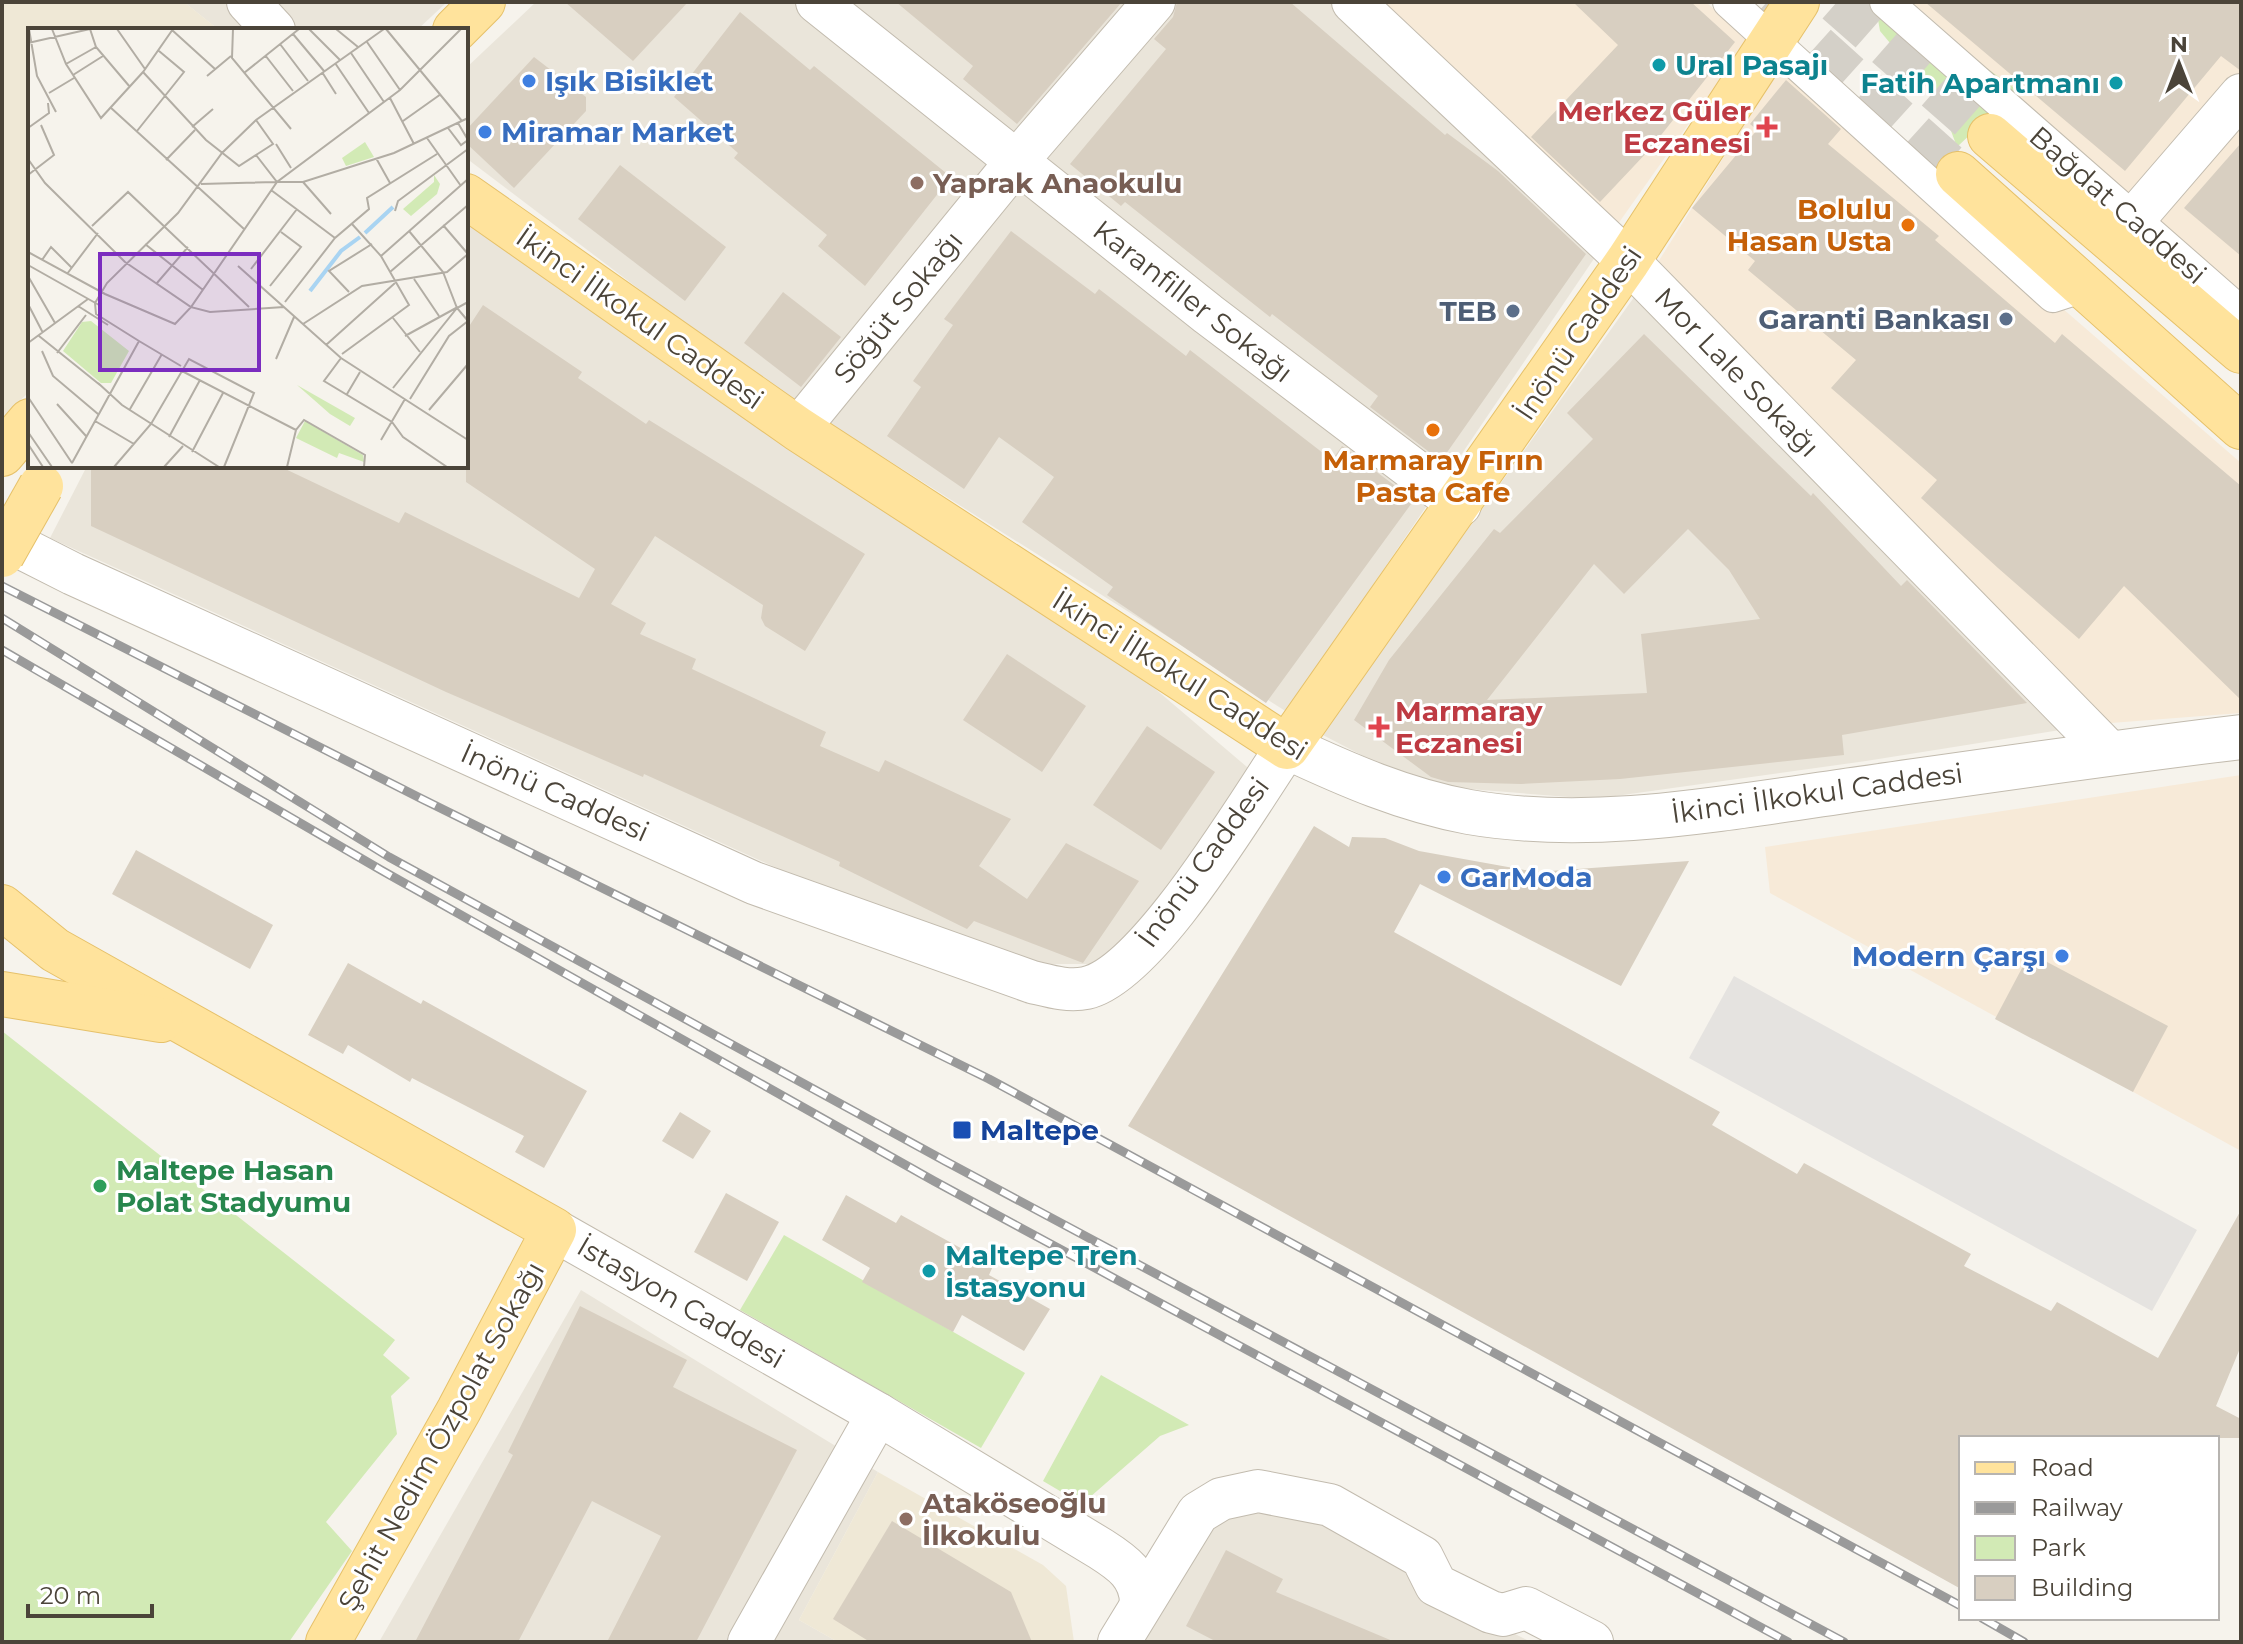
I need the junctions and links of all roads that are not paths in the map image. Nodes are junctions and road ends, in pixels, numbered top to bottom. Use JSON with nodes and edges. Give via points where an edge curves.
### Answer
{"nodes":[{"id":1,"x":248,"y":2,"type":"edge"},
{"id":2,"x":483,"y":2,"type":"edge"},
{"id":3,"x":817,"y":2,"type":"edge"},
{"id":4,"x":1154,"y":2,"type":"edge"},
{"id":5,"x":1353,"y":2,"type":"edge"},
{"id":6,"x":1729,"y":2,"type":"edge"},
{"id":7,"x":1797,"y":2,"type":"edge"},
{"id":8,"x":1886,"y":2,"type":"edge"},
{"id":9,"x":272,"y":28,"type":"edge"},
{"id":10,"x":457,"y":28,"type":"edge"},
{"id":11,"x":1772,"y":41,"type":"junction"},
{"id":12,"x":2241,"y":95,"type":"edge"},
{"id":13,"x":1990,"y":136,"type":"tunnel mouth"},
{"id":14,"x":1016,"y":162,"type":"junction"},
{"id":15,"x":1958,"y":174,"type":"tunnel mouth"},
{"id":16,"x":468,"y":197,"type":"edge"},
{"id":17,"x":2134,"y":219,"type":"junction"},
{"id":18,"x":1628,"y":261,"type":"junction"},
{"id":19,"x":2084,"y":286,"type":"junction"},
{"id":20,"x":2241,"y":313,"type":"edge"},
{"id":21,"x":2241,"y":351,"type":"edge"},
{"id":22,"x":28,"y":423,"type":"edge"},
{"id":23,"x":2241,"y":427,"type":"edge"},
{"id":24,"x":798,"y":429,"type":"junction"},
{"id":25,"x":2,"y":454,"type":"edge"},
{"id":26,"x":48,"y":476,"type":"edge"},
{"id":27,"x":1460,"y":505,"type":"junction"},
{"id":28,"x":8,"y":546,"type":"edge"},
{"id":29,"x":2241,"y":737,"type":"edge"},
{"id":30,"x":1287,"y":747,"type":"junction"},
{"id":31,"x":2110,"y":753,"type":"junction"},
{"id":32,"x":2,"y":907,"type":"edge"},
{"id":33,"x":2,"y":994,"type":"edge"},
{"id":34,"x":195,"y":1025,"type":"junction"},
{"id":35,"x":554,"y":1230,"type":"junction"},
{"id":36,"x":878,"y":1414,"type":"junction"},
{"id":37,"x":1130,"y":1630,"type":"edge"},
{"id":38,"x":328,"y":1642,"type":"edge"},
{"id":39,"x":749,"y":1642,"type":"edge"},
{"id":40,"x":1592,"y":1642,"type":"edge"}],
"edges":[{"from":1,"to":9,"type":"street"},
{"from":2,"to":10,"type":"main road"},
{"from":3,"to":14,"type":"street","name":"Karanfiller Sokağı"},
{"from":4,"to":14,"type":"street","name":"Söğüt Sokağı"},
{"from":5,"to":18,"type":"street","name":"Mor Lale Sokağı"},
{"from":6,"to":11,"type":"street"},
{"from":7,"to":11,"type":"main road","name":"İnönü Caddesi"},
{"from":8,"to":17,"type":"street","name":"Bağdat Caddesi"},
{"from":11,"to":18,"type":"main road","name":"İnönü Caddesi"},
{"from":11,"to":19,"type":"street","via":[[2053,296]]},
{"from":12,"to":17,"type":"street"},
{"from":13,"to":21,"type":"main road","name":"Bağdat Caddesi"},
{"from":14,"to":24,"type":"street","name":"Söğüt Sokağı"},
{"from":14,"to":27,"type":"street","name":"Karanfiller Sokağı"},
{"from":15,"to":19,"type":"main road"},
{"from":16,"to":24,"type":"main road","name":"İkinci İlkokul Caddesi"},
{"from":17,"to":20,"type":"street","name":"Bağdat Caddesi"},
{"from":18,"to":27,"type":"main road","name":"İnönü Caddesi"},
{"from":18,"to":31,"type":"street","name":"Mor Lale Sokağı"},
{"from":19,"to":23,"type":"main road"},
{"from":22,"to":25,"type":"main road"},
{"from":24,"to":30,"type":"main road","name":"İkinci İlkokul Caddesi"},
{"from":26,"to":28,"type":"main road","bridge":true},
{"from":27,"to":30,"type":"main road","name":"İnönü Caddesi"},
{"from":28,"to":30,"type":"street","name":"İnönü Caddesi","via":[[754,883],[1061,989],[1086,988],[1105,980],[1142,949],[1185,896]]},
{"from":29,"to":31,"type":"street","name":"İkinci İlkokul Caddesi"},
{"from":30,"to":31,"type":"street","name":"İkinci İlkokul Caddesi","via":[[1375,788],[1422,802],[1473,813],[1561,819],[1681,814]]},
{"from":32,"to":34,"type":"main road","name":"İstasyon Caddesi","via":[[55,950]]},
{"from":33,"to":34,"type":"main road"},
{"from":34,"to":35,"type":"main road","name":"İstasyon Caddesi"},
{"from":35,"to":36,"type":"street","name":"İstasyon Caddesi"},
{"from":35,"to":38,"type":"main road","name":"Şehit Nedim Özpolat Sokağı"},
{"from":36,"to":37,"type":"street","name":"İstasyon Caddesi","via":[[1121,1562],[1141,1588]]},
{"from":36,"to":39,"type":"street"},
{"from":37,"to":40,"type":"street","via":[[1198,1513],[1221,1499],[1258,1491],[1330,1505],[1422,1557],[1436,1585],[1491,1612],[1503,1615],[1526,1608]]}]}
